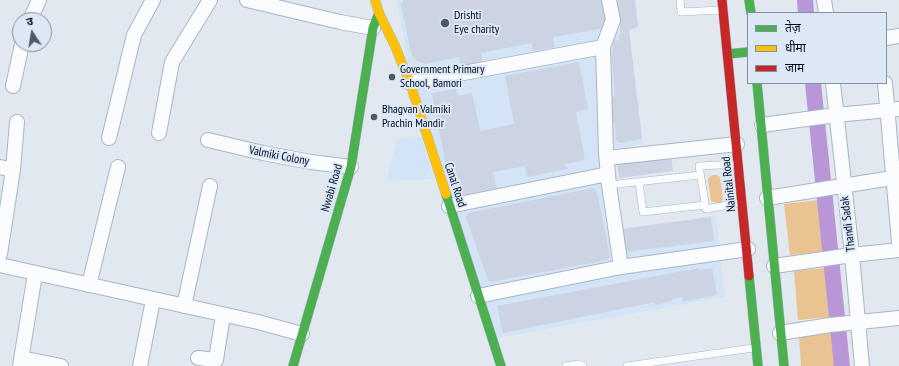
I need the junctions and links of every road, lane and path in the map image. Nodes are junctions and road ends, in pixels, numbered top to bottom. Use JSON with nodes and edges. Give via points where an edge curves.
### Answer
{"nodes":[{"id":1,"x":39,"y":0,"type":"edge"},
{"id":2,"x":153,"y":0,"type":"edge"},
{"id":3,"x":210,"y":0,"type":"edge"},
{"id":4,"x":248,"y":0,"type":"edge"},
{"id":5,"x":375,"y":0,"type":"edge"},
{"id":6,"x":609,"y":0,"type":"edge"},
{"id":7,"x":680,"y":0,"type":"edge"},
{"id":8,"x":722,"y":0,"type":"edge"},
{"id":9,"x":749,"y":0,"type":"edge"},
{"id":10,"x":824,"y":0,"type":"edge"},
{"id":11,"x":723,"y":10,"type":"junction"},
{"id":12,"x":34,"y":12,"type":"edge"},
{"id":13,"x":750,"y":12,"type":"edge"},
{"id":14,"x":826,"y":12,"type":"edge"},
{"id":15,"x":379,"y":13,"type":"junction"},
{"id":16,"x":373,"y":28,"type":"junction"},
{"id":17,"x":899,"y":36,"type":"edge"},
{"id":18,"x":887,"y":38,"type":"edge"},
{"id":19,"x":603,"y":47,"type":"junction"},
{"id":20,"x":20,"y":52,"type":"edge"},
{"id":21,"x":747,"y":52,"type":"edge"},
{"id":22,"x":728,"y":54,"type":"junction"},
{"id":23,"x":410,"y":83,"type":"junction"},
{"id":24,"x":757,"y":84,"type":"edge"},
{"id":25,"x":833,"y":84,"type":"edge"},
{"id":26,"x":885,"y":84,"type":"edge"},
{"id":27,"x":13,"y":86,"type":"dead end"},
{"id":28,"x":893,"y":109,"type":"edge"},
{"id":29,"x":823,"y":116,"type":"junction"},
{"id":30,"x":17,"y":122,"type":"dead end"},
{"id":31,"x":762,"y":125,"type":"junction"},
{"id":32,"x":158,"y":133,"type":"dead end"},
{"id":33,"x":109,"y":138,"type":"dead end"},
{"id":34,"x":208,"y":140,"type":"dead end"},
{"id":35,"x":737,"y":144,"type":"junction"},
{"id":36,"x":606,"y":156,"type":"junction"},
{"id":37,"x":739,"y":164,"type":"junction"},
{"id":38,"x":118,"y":166,"type":"dead end"},
{"id":39,"x":351,"y":167,"type":"junction"},
{"id":40,"x":7,"y":169,"type":"edge"},
{"id":41,"x":700,"y":175,"type":"junction"},
{"id":42,"x":896,"y":178,"type":"edge"},
{"id":43,"x":608,"y":180,"type":"junction"},
{"id":44,"x":639,"y":182,"type":"junction"},
{"id":45,"x":210,"y":186,"type":"dead end"},
{"id":46,"x":837,"y":187,"type":"junction"},
{"id":47,"x":754,"y":201,"type":"junction"},
{"id":48,"x":705,"y":205,"type":"junction"},
{"id":49,"x":449,"y":206,"type":"junction"},
{"id":50,"x":899,"y":242,"type":"edge"},
{"id":51,"x":748,"y":249,"type":"junction"},
{"id":52,"x":899,"y":250,"type":"edge"},
{"id":53,"x":0,"y":254,"type":"edge"},
{"id":54,"x":852,"y":255,"type":"junction"},
{"id":55,"x":0,"y":265,"type":"edge"},
{"id":56,"x":774,"y":266,"type":"junction"},
{"id":57,"x":621,"y":267,"type":"junction"},
{"id":58,"x":35,"y":274,"type":"junction"},
{"id":59,"x":90,"y":285,"type":"junction"},
{"id":60,"x":478,"y":296,"type":"junction"},
{"id":61,"x":153,"y":300,"type":"junction"},
{"id":62,"x":184,"y":306,"type":"junction"},
{"id":63,"x":223,"y":315,"type":"junction"},
{"id":64,"x":899,"y":318,"type":"edge"},
{"id":65,"x":844,"y":324,"type":"junction"},
{"id":66,"x":780,"y":333,"type":"junction"},
{"id":67,"x":302,"y":334,"type":"junction"},
{"id":68,"x":757,"y":347,"type":"junction"},
{"id":69,"x":198,"y":358,"type":"dead end"},
{"id":70,"x":20,"y":362,"type":"edge"},
{"id":71,"x":61,"y":366,"type":"edge"},
{"id":72,"x":140,"y":366,"type":"edge"},
{"id":73,"x":293,"y":366,"type":"edge"},
{"id":74,"x":501,"y":366,"type":"edge"},
{"id":75,"x":566,"y":366,"type":"edge"},
{"id":76,"x":583,"y":366,"type":"edge"},
{"id":77,"x":626,"y":366,"type":"edge"},
{"id":78,"x":758,"y":366,"type":"edge"},
{"id":79,"x":784,"y":366,"type":"edge"},
{"id":80,"x":862,"y":366,"type":"edge"}],
"edges":[{"from":1,"to":12,"type":"street"},
{"from":2,"to":33,"type":"street","via":[[134,35]]},
{"from":3,"to":32,"type":"street","via":[[172,62]]},
{"from":4,"to":16,"type":"street"},
{"from":5,"to":15,"type":"main road","name":"Canal Road"},
{"from":6,"to":19,"type":"street","via":[[613,20]]},
{"from":7,"to":11,"type":"lane","via":[[682,12]]},
{"from":8,"to":11,"type":"main road","name":"Nainital Road"},
{"from":9,"to":13,"type":"main road"},
{"from":10,"to":14,"type":"street"},
{"from":11,"to":22,"type":"main road","name":"Nainital Road"},
{"from":15,"to":16,"type":"main road","name":"Nwabi Road"},
{"from":15,"to":23,"type":"main road","name":"Canal Road"},
{"from":16,"to":39,"type":"main road","name":"Nwabi Road"},
{"from":17,"to":18,"type":"street"},
{"from":19,"to":23,"type":"street"},
{"from":19,"to":36,"type":"street"},
{"from":20,"to":27,"type":"street"},
{"from":21,"to":22,"type":"main road"},
{"from":22,"to":35,"type":"main road","name":"Nainital Road"},
{"from":23,"to":49,"type":"main road","name":"Canal Road"},
{"from":24,"to":31,"type":"main road","name":"Nainital Road"},
{"from":25,"to":29,"type":"street","name":"Thandi Sadak"},
{"from":26,"to":28,"type":"street"},
{"from":28,"to":29,"type":"street"},
{"from":28,"to":42,"type":"street"},
{"from":29,"to":31,"type":"street"},
{"from":29,"to":46,"type":"street","name":"Thandi Sadak"},
{"from":30,"to":40,"type":"street"},
{"from":31,"to":47,"type":"main road","name":"Nainital Road"},
{"from":34,"to":39,"type":"street","name":"Valmiki Colony","via":[[311,162]]},
{"from":35,"to":36,"type":"street","via":[[712,146],[705,143]]},
{"from":35,"to":37,"type":"main road","name":"Nainital Road"},
{"from":36,"to":43,"type":"street"},
{"from":37,"to":41,"type":"lane","via":[[699,166]]},
{"from":37,"to":47,"type":"main road","name":"Nainital Road"},
{"from":38,"to":59,"type":"street"},
{"from":39,"to":67,"type":"main road","name":"Nwabi Road"},
{"from":40,"to":53,"type":"street"},
{"from":41,"to":44,"type":"lane"},
{"from":41,"to":48,"type":"lane"},
{"from":42,"to":46,"type":"street"},
{"from":42,"to":50,"type":"street"},
{"from":43,"to":44,"type":"lane"},
{"from":43,"to":49,"type":"street"},
{"from":43,"to":57,"type":"street"},
{"from":44,"to":48,"type":"lane","via":[[643,212]]},
{"from":45,"to":62,"type":"street"},
{"from":46,"to":47,"type":"street"},
{"from":46,"to":54,"type":"street","name":"Thandi Sadak"},
{"from":47,"to":48,"type":"lane","via":[[706,209]]},
{"from":47,"to":51,"type":"main road","name":"Nainital Road"},
{"from":47,"to":56,"type":"main road","name":"Nainital Road"},
{"from":49,"to":60,"type":"main road","name":"Canal Road"},
{"from":51,"to":57,"type":"street"},
{"from":51,"to":68,"type":"main road","name":"Nainital Road"},
{"from":52,"to":54,"type":"street"},
{"from":54,"to":56,"type":"street"},
{"from":54,"to":65,"type":"street","name":"Thandi Sadak"},
{"from":55,"to":58,"type":"street"},
{"from":56,"to":66,"type":"main road","name":"Nainital Road"},
{"from":57,"to":60,"type":"street"},
{"from":58,"to":59,"type":"street"},
{"from":58,"to":70,"type":"street"},
{"from":59,"to":61,"type":"street"},
{"from":60,"to":74,"type":"main road","name":"Canal Road"},
{"from":61,"to":62,"type":"street"},
{"from":61,"to":72,"type":"street"},
{"from":62,"to":63,"type":"street"},
{"from":63,"to":67,"type":"street"},
{"from":63,"to":69,"type":"street","via":[[216,360]]},
{"from":64,"to":65,"type":"street"},
{"from":65,"to":66,"type":"street"},
{"from":65,"to":80,"type":"street","name":"Thandi Sadak"},
{"from":66,"to":79,"type":"main road","name":"Nainital Road"},
{"from":67,"to":73,"type":"main road","name":"Nwabi Road"},
{"from":68,"to":77,"type":"lane"},
{"from":68,"to":78,"type":"main road","name":"Nainital Road"},
{"from":70,"to":71,"type":"street"},
{"from":75,"to":76,"type":"lane"}]}
